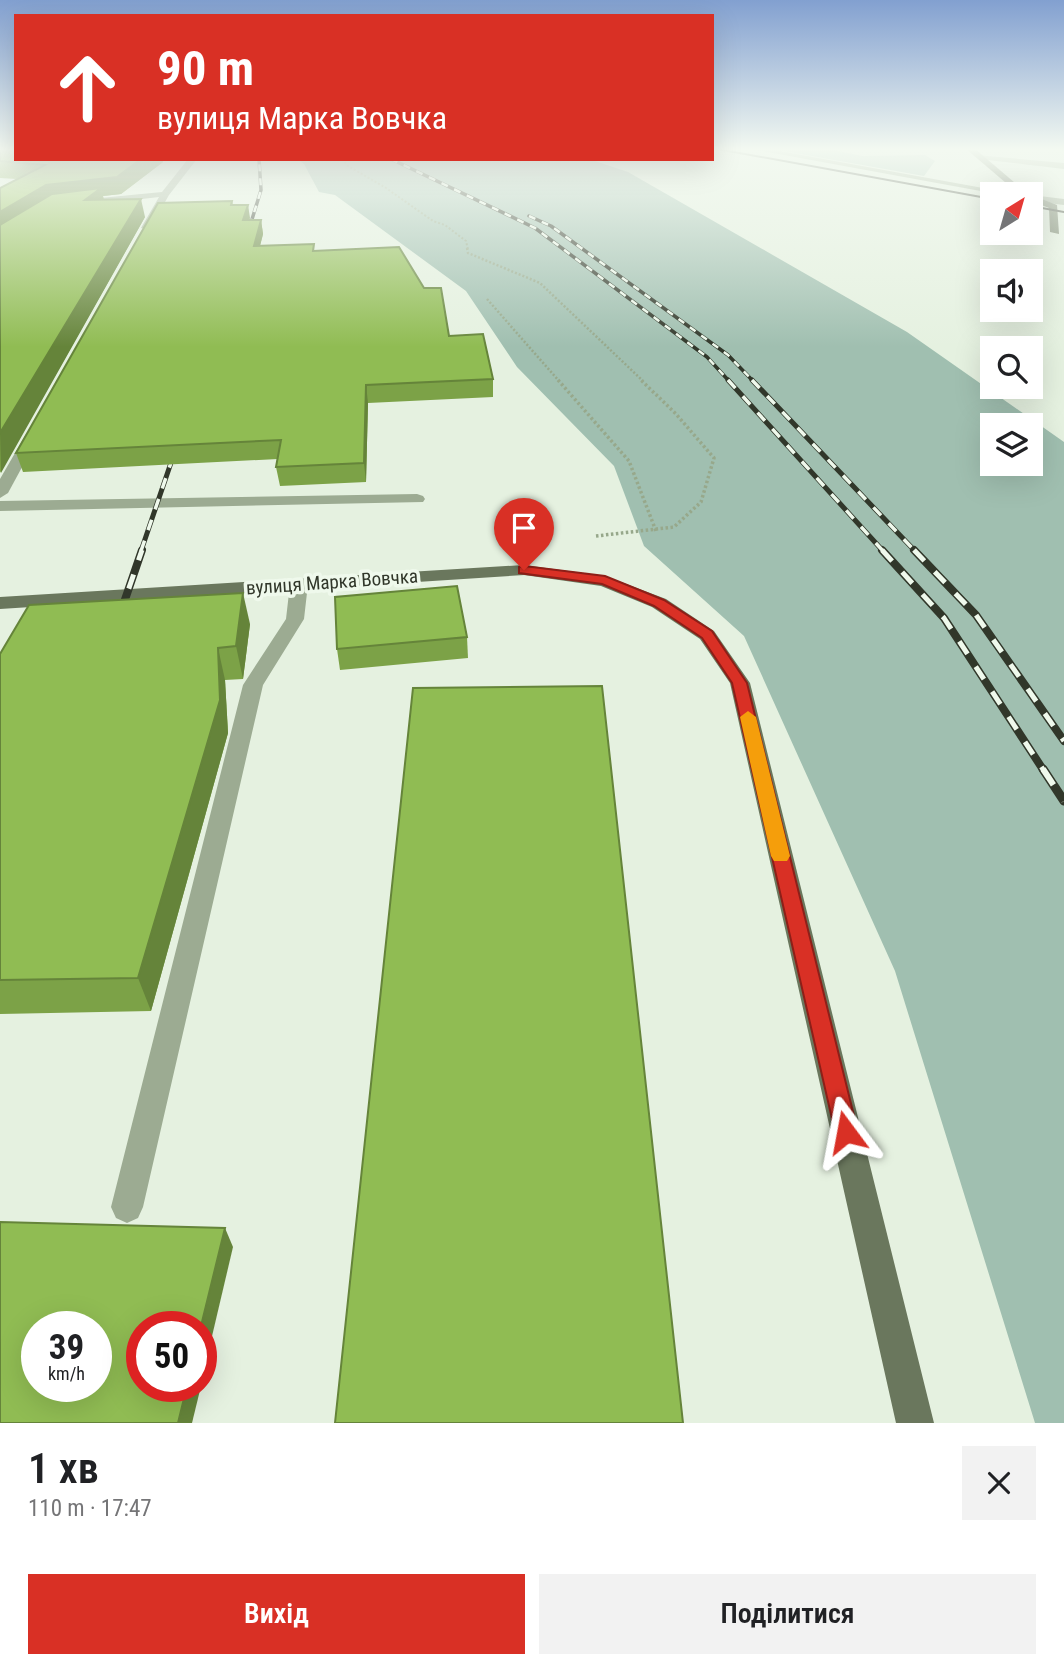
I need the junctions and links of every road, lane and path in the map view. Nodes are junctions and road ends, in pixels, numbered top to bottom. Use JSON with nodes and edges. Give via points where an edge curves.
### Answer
{"nodes":[{"id":1,"x":154,"y":214,"type":"edge"},
{"id":2,"x":424,"y":214,"type":"edge"},
{"id":3,"x":1053,"y":214,"type":"edge"},
{"id":4,"x":138,"y":242,"type":"edge"},
{"id":5,"x":1064,"y":242,"type":"edge"},
{"id":6,"x":487,"y":299,"type":"dead end"},
{"id":7,"x":40,"y":422,"type":"edge"},
{"id":8,"x":0,"y":494,"type":"edge"},
{"id":9,"x":417,"y":499,"type":"dead end"},
{"id":10,"x":0,"y":506,"type":"edge"},
{"id":11,"x":656,"y":531,"type":"junction"},
{"id":12,"x":596,"y":536,"type":"dead end"},
{"id":13,"x":299,"y":584,"type":"junction"},
{"id":14,"x":0,"y":603,"type":"edge"},
{"id":15,"x":127,"y":1207,"type":"dead end"},
{"id":16,"x":915,"y":1423,"type":"edge"}],
"edges":[{"from":1,"to":4,"type":"street"},
{"from":2,"to":11,"type":"path","via":[[466,242],[468,253],[540,283],[555,295],[676,414],[714,458],[701,502],[674,527]]},
{"from":3,"to":5,"type":"main road","via":[[1051,228]]},
{"from":6,"to":11,"type":"path","via":[[629,461]]},
{"from":7,"to":8,"type":"street"},
{"from":9,"to":10,"type":"street"},
{"from":11,"to":12,"type":"path"},
{"from":13,"to":14,"type":"main road","name":"вулиця Марка Вовчка"},
{"from":13,"to":15,"type":"street","via":[[295,619],[253,685]]},
{"from":13,"to":16,"type":"main road","name":"вулиця Марка Вовчка","via":[[524,570],[605,580],[659,603],[707,635],[740,683]]}]}
